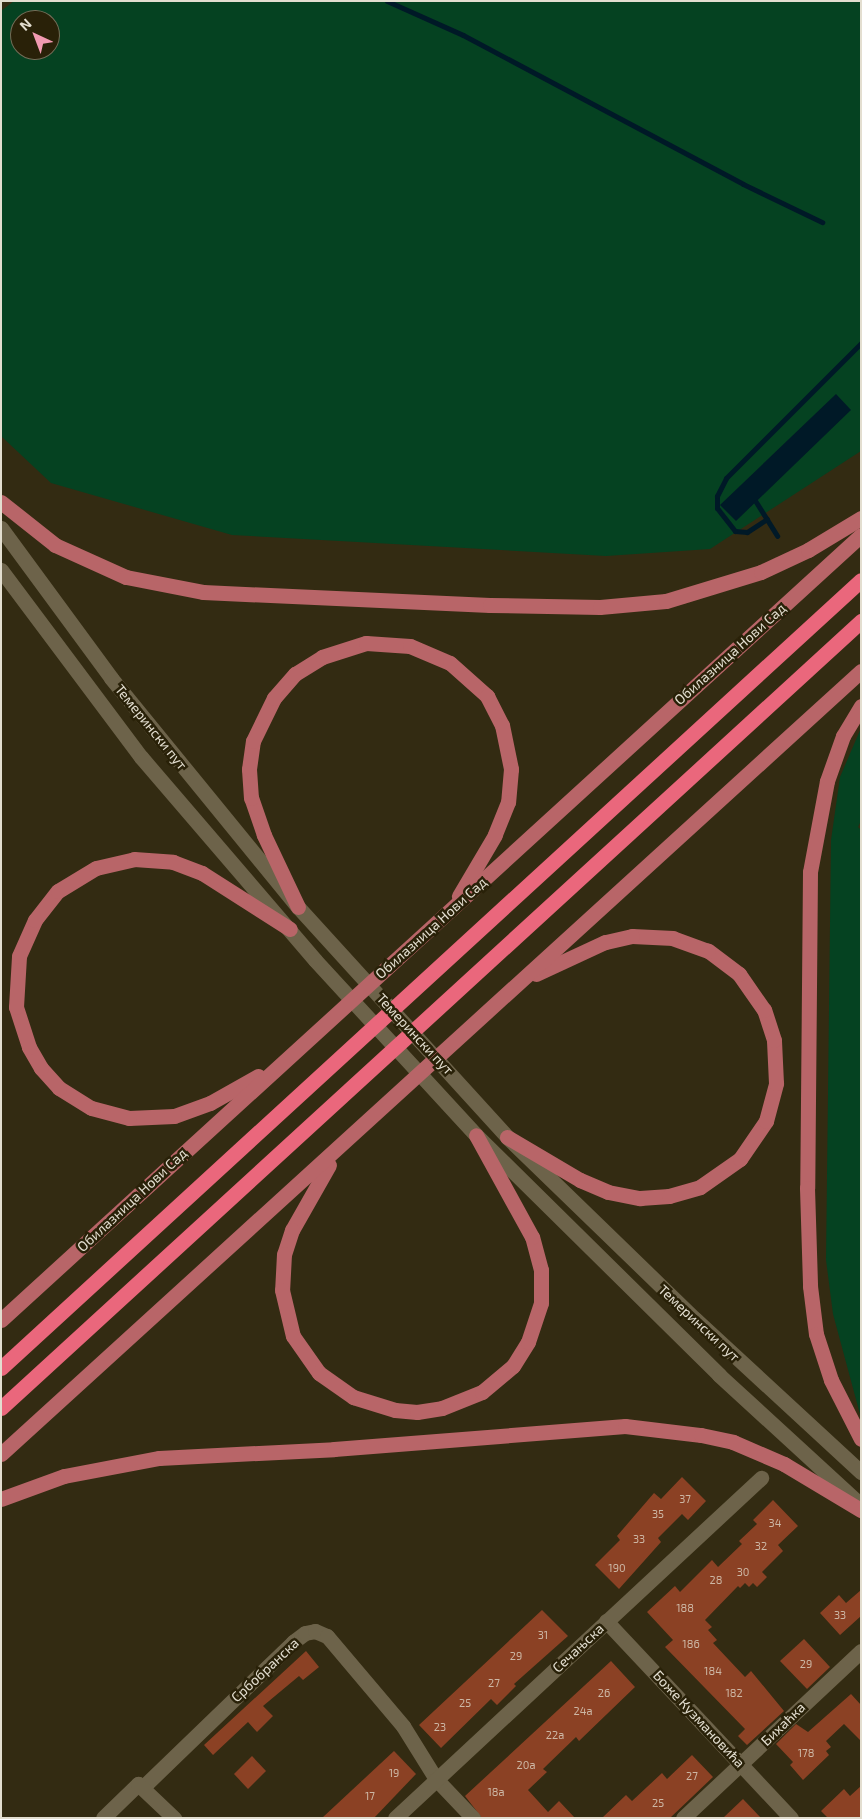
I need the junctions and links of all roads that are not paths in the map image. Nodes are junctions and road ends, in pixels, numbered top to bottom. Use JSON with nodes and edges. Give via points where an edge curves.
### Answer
{"nodes":[{"id":1,"x":1,"y":502,"type":"edge"},
{"id":2,"x":861,"y":518,"type":"edge"},
{"id":3,"x":1,"y":528,"type":"edge"},
{"id":4,"x":861,"y":535,"type":"edge"},
{"id":5,"x":1,"y":570,"type":"edge"},
{"id":6,"x":861,"y":580,"type":"edge"},
{"id":7,"x":861,"y":621,"type":"edge"},
{"id":8,"x":861,"y":671,"type":"edge"},
{"id":9,"x":861,"y":706,"type":"edge"},
{"id":10,"x":298,"y":907,"type":"junction"},
{"id":11,"x":449,"y":912,"type":"junction"},
{"id":12,"x":290,"y":929,"type":"junction"},
{"id":13,"x":522,"y":980,"type":"junction"},
{"id":14,"x":282,"y":1063,"type":"junction"},
{"id":15,"x":476,"y":1134,"type":"junction"},
{"id":16,"x":507,"y":1137,"type":"junction"},
{"id":17,"x":341,"y":1147,"type":"junction"},
{"id":18,"x":1,"y":1320,"type":"edge"},
{"id":19,"x":1,"y":1368,"type":"edge"},
{"id":20,"x":1,"y":1408,"type":"edge"},
{"id":21,"x":861,"y":1438,"type":"edge"},
{"id":22,"x":1,"y":1454,"type":"edge"},
{"id":23,"x":861,"y":1472,"type":"edge"},
{"id":24,"x":761,"y":1478,"type":"dead end"},
{"id":25,"x":1,"y":1499,"type":"edge"},
{"id":26,"x":861,"y":1505,"type":"edge"},
{"id":27,"x":861,"y":1510,"type":"edge"},
{"id":28,"x":606,"y":1621,"type":"junction"},
{"id":29,"x":861,"y":1651,"type":"edge"},
{"id":30,"x":741,"y":1764,"type":"junction"},
{"id":31,"x":436,"y":1779,"type":"junction"},
{"id":32,"x":144,"y":1787,"type":"junction"},
{"id":33,"x":103,"y":1818,"type":"edge"},
{"id":34,"x":174,"y":1818,"type":"edge"},
{"id":35,"x":395,"y":1818,"type":"edge"},
{"id":36,"x":473,"y":1818,"type":"edge"},
{"id":37,"x":683,"y":1818,"type":"edge"},
{"id":38,"x":791,"y":1818,"type":"edge"}],
"edges":[{"from":1,"to":2,"type":"main road","via":[[55,545],[126,577],[203,592],[490,606],[600,607],[666,601],[761,572],[808,550]]},
{"from":3,"to":10,"type":"main road","name":"Темерински пут","via":[[111,678]]},
{"from":4,"to":11,"type":"main road","name":"Обилазница Нови Сад"},
{"from":5,"to":12,"type":"main road","name":"Темерински пут","via":[[141,757]]},
{"from":6,"to":19,"type":"highway"},
{"from":7,"to":20,"type":"highway"},
{"from":8,"to":13,"type":"main road"},
{"from":9,"to":21,"type":"main road","via":[[844,736],[827,781],[810,872],[807,1188],[810,1286],[816,1334],[834,1388]]},
{"from":10,"to":11,"type":"main road","via":[[264,835],[251,798],[249,769],[258,726],[284,685],[308,664],[351,646],[383,643],[422,650],[464,673],[487,696],[507,738],[510,787],[502,820]]},
{"from":10,"to":16,"type":"main road","name":"Темерински пут"},
{"from":11,"to":14,"type":"main road","name":"Обилазница Нови Сад"},
{"from":12,"to":14,"type":"main road","via":[[235,892],[188,867],[153,860],[120,861],[81,875],[49,900],[26,938],[15,982],[19,1020],[34,1058],[59,1088],[102,1112],[143,1119],[174,1116],[210,1103]]},
{"from":12,"to":15,"type":"main road","name":"Темерински пут"},
{"from":13,"to":16,"type":"main road","via":[[591,948],[625,938],[658,936],[698,946],[727,964],[757,998],[774,1040],[776,1082],[766,1121],[740,1159],[700,1187],[670,1196],[640,1198],[608,1192],[580,1180]]},
{"from":13,"to":17,"type":"main road"},
{"from":14,"to":18,"type":"main road","name":"Обилазница Нови Сад"},
{"from":15,"to":17,"type":"main road","via":[[532,1237],[542,1282],[538,1316],[520,1355],[492,1385],[459,1403],[417,1412],[373,1405],[328,1381],[304,1356],[286,1316],[282,1278],[287,1242],[308,1197]]},
{"from":15,"to":26,"type":"main road","name":"Темерински пут","via":[[719,1375]]},
{"from":16,"to":23,"type":"main road","name":"Темерински пут","via":[[709,1332]]},
{"from":17,"to":22,"type":"main road"},
{"from":24,"to":28,"type":"main road","name":"Сечањска"},
{"from":25,"to":27,"type":"main road","via":[[64,1476],[159,1458],[334,1449],[624,1426],[700,1435],[741,1445],[784,1464]]},
{"from":28,"to":30,"type":"main road","name":"Боже Кузмановића"},
{"from":28,"to":31,"type":"main road","name":"Сечањска"},
{"from":29,"to":30,"type":"main road","name":"Бихаћка"},
{"from":30,"to":37,"type":"main road","name":"Бихаћка"},
{"from":30,"to":38,"type":"main road","name":"Боже Кузмановића"},
{"from":31,"to":32,"type":"main road","name":"Србобранска","via":[[403,1726],[327,1636],[315,1631],[293,1642]]},
{"from":31,"to":35,"type":"main road","name":"Сечањска"},
{"from":31,"to":36,"type":"main road","name":"Србобранска"},
{"from":32,"to":33,"type":"main road","name":"Србобранска","via":[[138,1784]]},
{"from":32,"to":34,"type":"main road"}]}
